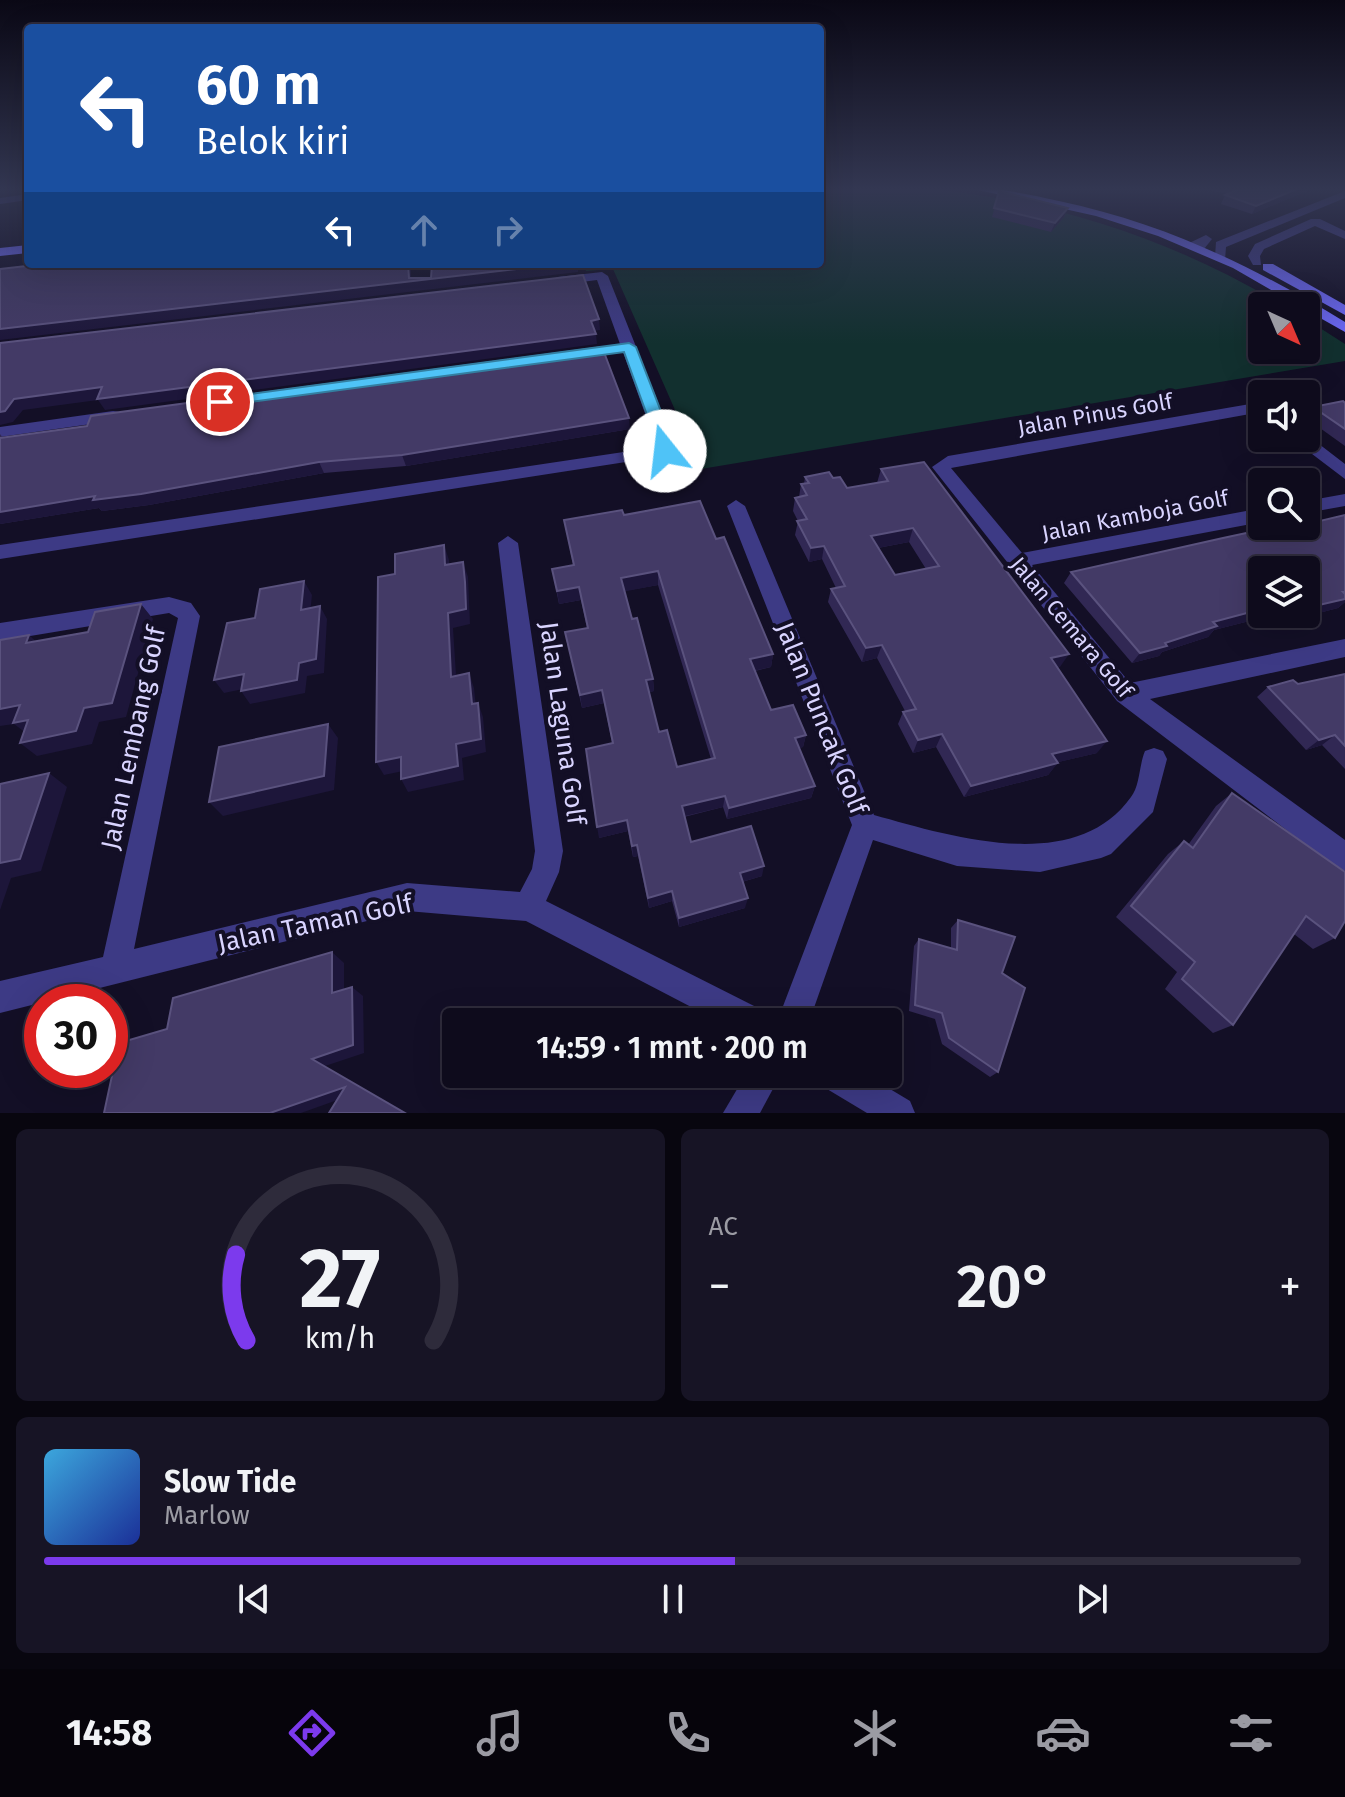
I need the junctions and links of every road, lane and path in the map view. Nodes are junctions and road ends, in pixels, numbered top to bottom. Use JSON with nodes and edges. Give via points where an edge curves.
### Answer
{"nodes":[{"id":1,"x":1175,"y":240,"type":"edge"},
{"id":2,"x":1205,"y":240,"type":"edge"},
{"id":3,"x":1207,"y":240,"type":"edge"},
{"id":4,"x":1241,"y":240,"type":"edge"},
{"id":5,"x":1274,"y":240,"type":"edge"},
{"id":6,"x":1191,"y":245,"type":"junction"},
{"id":7,"x":24,"y":249,"type":"edge"},
{"id":8,"x":1220,"y":251,"type":"junction"},
{"id":9,"x":0,"y":252,"type":"edge"},
{"id":10,"x":24,"y":259,"type":"edge"},
{"id":11,"x":0,"y":262,"type":"edge"},
{"id":12,"x":1257,"y":262,"type":"junction"},
{"id":13,"x":538,"y":283,"type":"edge"},
{"id":14,"x":1345,"y":311,"type":"edge"},
{"id":15,"x":1345,"y":328,"type":"edge"},
{"id":16,"x":629,"y":347,"type":"junction"},
{"id":17,"x":566,"y":356,"type":"edge"},
{"id":18,"x":1248,"y":411,"type":"edge"},
{"id":19,"x":126,"y":415,"type":"edge"},
{"id":20,"x":0,"y":432,"type":"edge"},
{"id":21,"x":1318,"y":452,"type":"edge"},
{"id":22,"x":948,"y":462,"type":"joint"},
{"id":23,"x":1345,"y":473,"type":"edge"},
{"id":24,"x":1345,"y":500,"type":"edge"},
{"id":25,"x":1320,"y":504,"type":"edge"},
{"id":26,"x":736,"y":506,"type":"dead end"},
{"id":27,"x":1248,"y":518,"type":"edge"},
{"id":28,"x":508,"y":543,"type":"dead end"},
{"id":29,"x":0,"y":552,"type":"edge"},
{"id":30,"x":1017,"y":561,"type":"junction"},
{"id":31,"x":0,"y":632,"type":"edge"},
{"id":32,"x":1345,"y":648,"type":"edge"},
{"id":33,"x":1125,"y":694,"type":"junction"},
{"id":34,"x":1154,"y":759,"type":"dead end"},
{"id":35,"x":865,"y":825,"type":"junction"},
{"id":36,"x":1345,"y":857,"type":"edge"},
{"id":37,"x":528,"y":907,"type":"junction"},
{"id":38,"x":115,"y":970,"type":"junction"},
{"id":39,"x":0,"y":997,"type":"edge"},
{"id":40,"x":726,"y":1008,"type":"edge"},
{"id":41,"x":798,"y":1008,"type":"edge"},
{"id":42,"x":756,"y":1088,"type":"edge"},
{"id":43,"x":856,"y":1088,"type":"edge"},
{"id":44,"x":740,"y":1113,"type":"edge"},
{"id":45,"x":898,"y":1113,"type":"edge"}],
"edges":[{"from":1,"to":6,"type":"street"},
{"from":2,"to":6,"type":"street"},
{"from":3,"to":8,"type":"street"},
{"from":4,"to":8,"type":"street"},
{"from":5,"to":12,"type":"street","via":[[1259,247]]},
{"from":6,"to":8,"type":"street"},
{"from":7,"to":9,"type":"street"},
{"from":8,"to":12,"type":"street"},
{"from":8,"to":15,"type":"street"},
{"from":10,"to":11,"type":"street"},
{"from":12,"to":14,"type":"street"},
{"from":13,"to":16,"type":"street","via":[[602,276]]},
{"from":16,"to":17,"type":"street"},
{"from":16,"to":29,"type":"street","via":[[666,445],[657,455]]},
{"from":18,"to":22,"type":"street","name":"Jalan Pinus Golf"},
{"from":19,"to":20,"type":"street"},
{"from":21,"to":23,"type":"street"},
{"from":22,"to":30,"type":"street","name":"Jalan Cemara Golf","via":[[941,467],[945,475]]},
{"from":24,"to":25,"type":"street"},
{"from":26,"to":35,"type":"street","name":"Jalan Puncak Golf"},
{"from":27,"to":30,"type":"street","name":"Jalan Kamboja Golf"},
{"from":28,"to":37,"type":"street","name":"Jalan Laguna Golf","via":[[549,851]]},
{"from":30,"to":33,"type":"street","name":"Jalan Cemara Golf"},
{"from":31,"to":38,"type":"street","name":"Jalan Lembang Golf","via":[[169,605],[189,616]]},
{"from":32,"to":33,"type":"street"},
{"from":33,"to":36,"type":"street","name":"Jalan Cemara Golf"},
{"from":34,"to":35,"type":"street","via":[[1144,803],[1101,844],[1040,858],[957,852]]},
{"from":35,"to":41,"type":"street","name":"Jalan Puncak Golf"},
{"from":37,"to":38,"type":"street","name":"Jalan Taman Golf","via":[[407,897]]},
{"from":37,"to":40,"type":"street","name":"Jalan Taman Golf"},
{"from":38,"to":39,"type":"street","name":"Jalan Taman Golf"},
{"from":42,"to":44,"type":"street"},
{"from":43,"to":45,"type":"street"}]}
